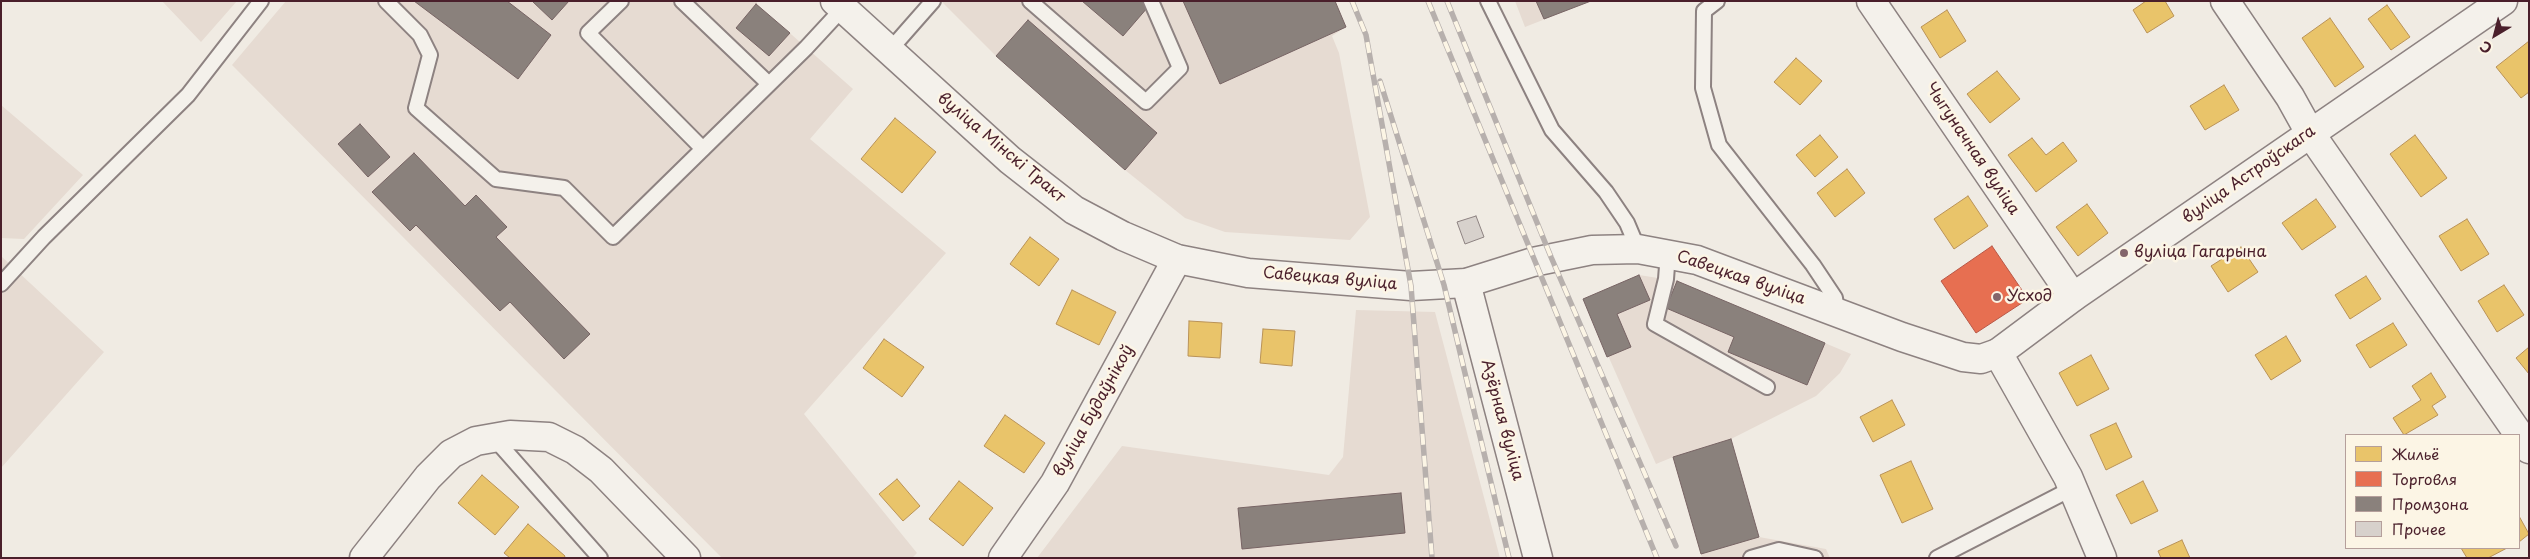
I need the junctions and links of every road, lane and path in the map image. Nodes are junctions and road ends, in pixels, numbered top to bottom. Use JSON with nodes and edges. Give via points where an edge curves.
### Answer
{"nodes":[{"id":1,"x":261,"y":1,"type":"edge"},
{"id":2,"x":386,"y":1,"type":"edge"},
{"id":3,"x":621,"y":1,"type":"edge"},
{"id":4,"x":682,"y":1,"type":"edge"},
{"id":5,"x":933,"y":1,"type":"edge"},
{"id":6,"x":1030,"y":1,"type":"edge"},
{"id":7,"x":1151,"y":1,"type":"edge"},
{"id":8,"x":1488,"y":1,"type":"edge"},
{"id":9,"x":1717,"y":1,"type":"edge"},
{"id":10,"x":1871,"y":1,"type":"edge"},
{"id":11,"x":2225,"y":1,"type":"edge"},
{"id":12,"x":2503,"y":1,"type":"edge"},
{"id":13,"x":838,"y":5,"type":"edge"},
{"id":14,"x":889,"y":51,"type":"junction"},
{"id":15,"x":769,"y":84,"type":"junction"},
{"id":16,"x":2310,"y":133,"type":"junction"},
{"id":17,"x":703,"y":149,"type":"junction"},
{"id":18,"x":1638,"y":250,"type":"junction"},
{"id":19,"x":1668,"y":253,"type":"junction"},
{"id":20,"x":1177,"y":259,"type":"junction"},
{"id":21,"x":1248,"y":273,"type":"joint"},
{"id":22,"x":1466,"y":283,"type":"junction"},
{"id":23,"x":1,"y":284,"type":"edge"},
{"id":24,"x":2074,"y":297,"type":"junction"},
{"id":25,"x":1837,"y":312,"type":"junction"},
{"id":26,"x":1998,"y":353,"type":"junction"},
{"id":27,"x":1767,"y":387,"type":"dead end"},
{"id":28,"x":2519,"y":434,"type":"edge"},
{"id":29,"x":2520,"y":435,"type":"edge"},
{"id":30,"x":494,"y":438,"type":"junction"},
{"id":31,"x":2529,"y":448,"type":"edge"},
{"id":32,"x":2073,"y":488,"type":"junction"},
{"id":33,"x":364,"y":558,"type":"edge"},
{"id":34,"x":600,"y":558,"type":"edge"},
{"id":35,"x":686,"y":558,"type":"edge"},
{"id":36,"x":1003,"y":558,"type":"edge"},
{"id":37,"x":1538,"y":558,"type":"edge"},
{"id":38,"x":1751,"y":558,"type":"edge"},
{"id":39,"x":1815,"y":558,"type":"edge"},
{"id":40,"x":1937,"y":558,"type":"edge"},
{"id":41,"x":2102,"y":558,"type":"edge"}],
"edges":[{"from":1,"to":23,"type":"lane","via":[[188,95]]},
{"from":2,"to":17,"type":"lane","via":[[420,35],[430,55],[416,108],[496,179],[564,188],[613,237]]},
{"from":3,"to":17,"type":"lane","via":[[588,33]]},
{"from":4,"to":15,"type":"lane"},
{"from":5,"to":14,"type":"lane"},
{"from":6,"to":7,"type":"lane","via":[[1146,102],[1180,68]]},
{"from":8,"to":18,"type":"lane","via":[[1552,130],[1606,192],[1627,223]]},
{"from":9,"to":25,"type":"lane","via":[[1704,11],[1703,88],[1719,146],[1813,264],[1835,298]]},
{"from":10,"to":24,"type":"street","name":"Чыгуначная вуліца"},
{"from":11,"to":16,"type":"street","via":[[2290,97]]},
{"from":12,"to":16,"type":"street","name":"вуліца Астроўскага"},
{"from":13,"to":14,"type":"street","name":"вуліца Мінскі Тракт"},
{"from":13,"to":15,"type":"lane"},
{"from":14,"to":20,"type":"street","name":"вуліца Мінскі Тракт","via":[[1010,160],[1074,210]]},
{"from":15,"to":17,"type":"lane"},
{"from":16,"to":24,"type":"street","name":"вуліца Астроўскага"},
{"from":16,"to":28,"type":"street"},
{"from":18,"to":19,"type":"street","name":"Савецкая вуліца"},
{"from":18,"to":22,"type":"street","name":"Савецкая вуліца","via":[[1592,250],[1551,257]]},
{"from":19,"to":25,"type":"street","name":"Савецкая вуліца","via":[[1697,260]]},
{"from":19,"to":27,"type":"lane","via":[[1666,279],[1655,324]]},
{"from":20,"to":21,"type":"street","name":"вуліца Мінскі Тракт"},
{"from":20,"to":36,"type":"street","name":"вуліца Будаўнікоў","via":[[1055,483]]},
{"from":21,"to":22,"type":"street","name":"Савецкая вуліца","via":[[1411,286]]},
{"from":22,"to":37,"type":"street","name":"Азёрная вуліца"},
{"from":24,"to":26,"type":"street","name":"вуліца Астроўскага"},
{"from":25,"to":26,"type":"street","name":"Савецкая вуліца","via":[[1963,357],[1981,359]]},
{"from":26,"to":32,"type":"street"},
{"from":29,"to":31,"type":"street"},
{"from":30,"to":33,"type":"street","via":[[476,441],[451,454],[428,477]]},
{"from":30,"to":34,"type":"lane"},
{"from":30,"to":35,"type":"street","via":[[510,435],[549,437],[575,450],[601,470]]},
{"from":32,"to":40,"type":"lane"},
{"from":32,"to":41,"type":"street"},
{"from":38,"to":39,"type":"lane","via":[[1779,550]]}]}
